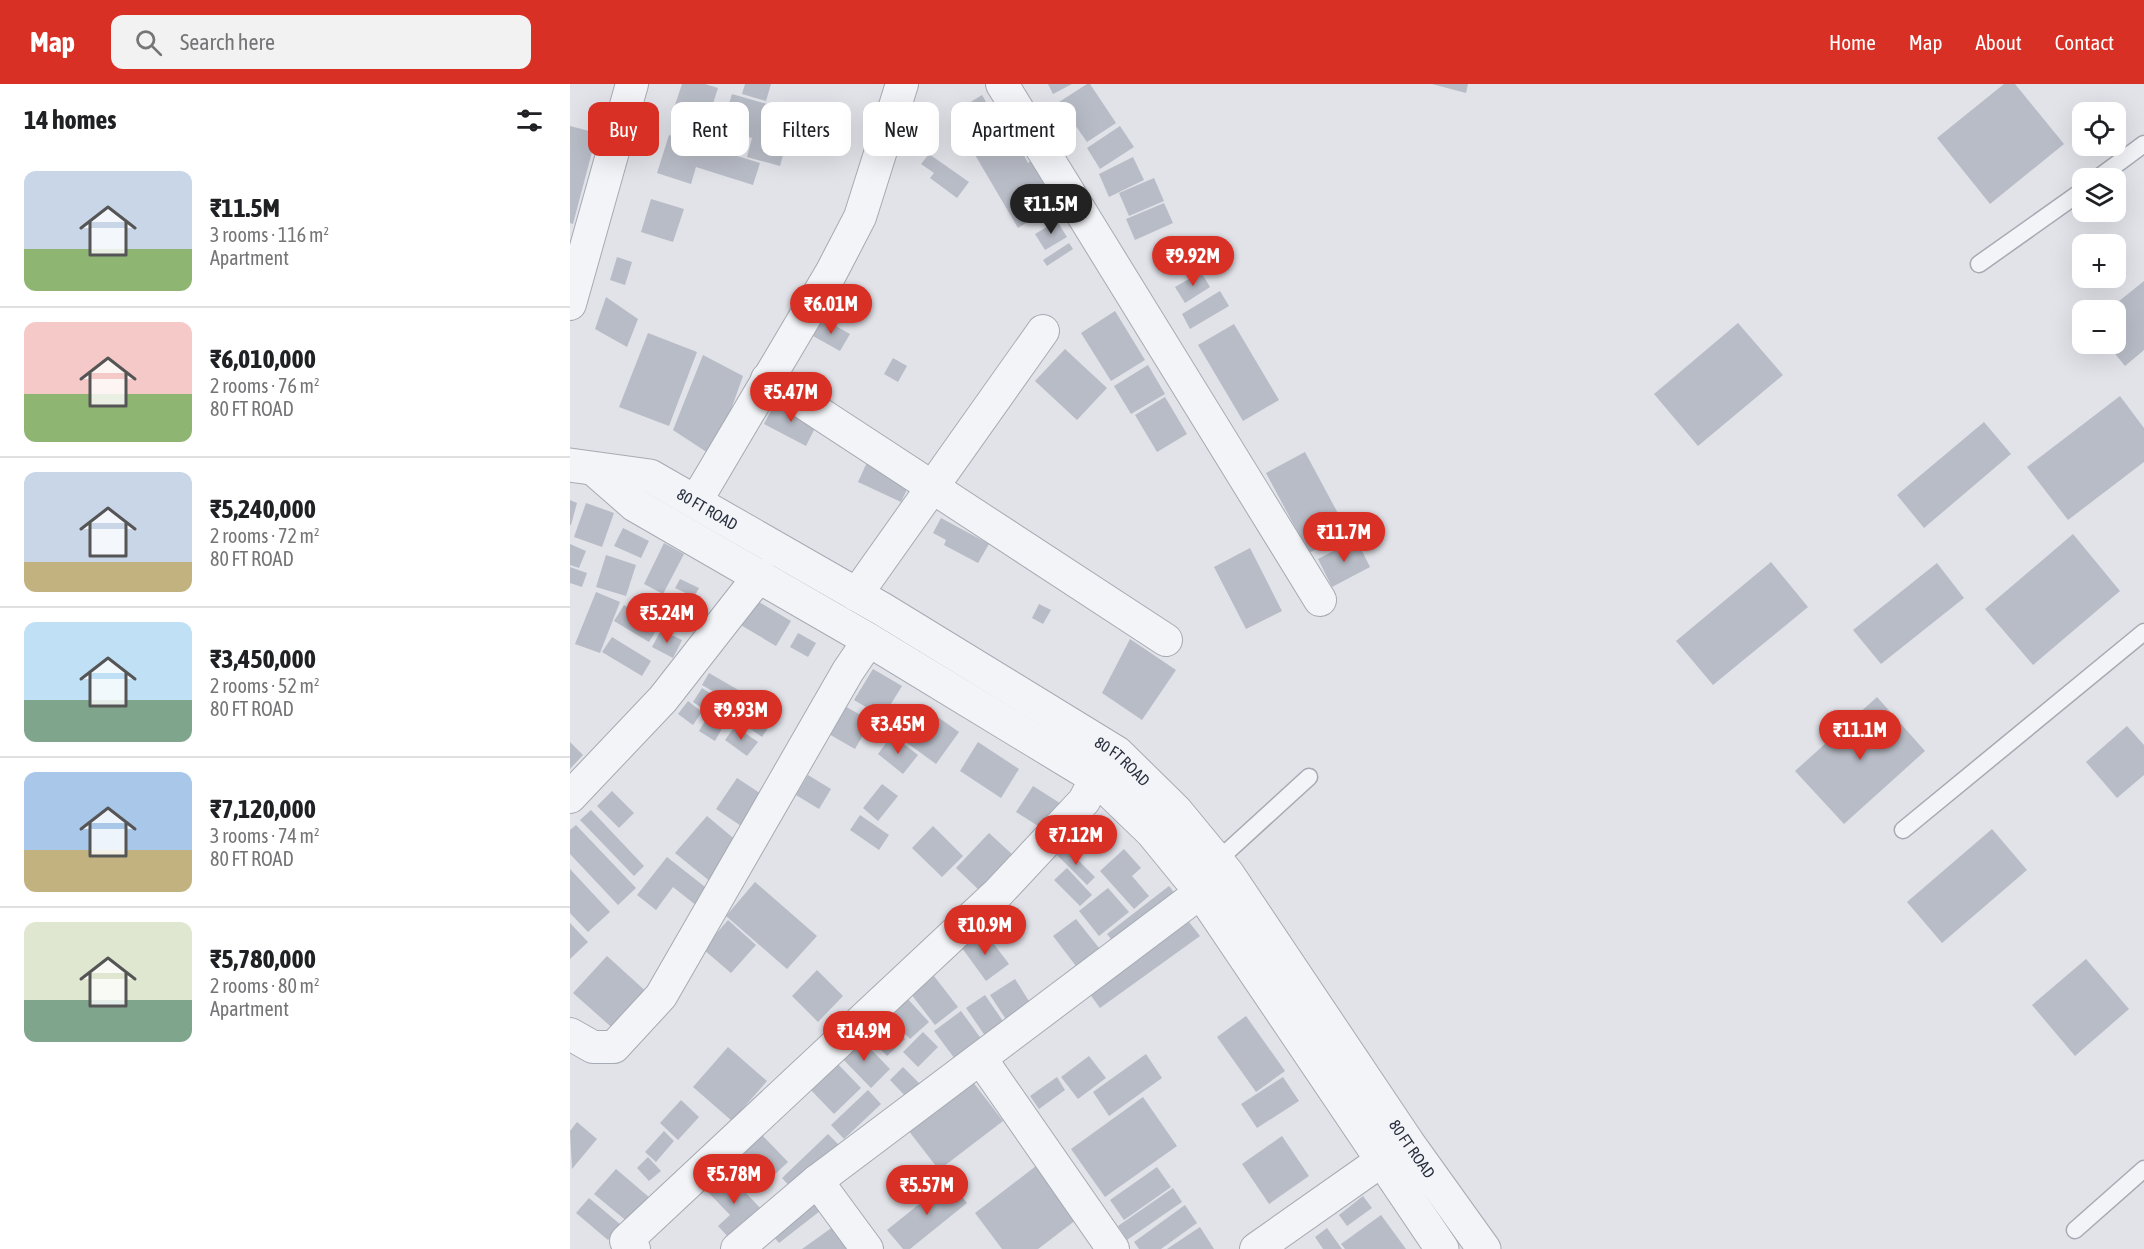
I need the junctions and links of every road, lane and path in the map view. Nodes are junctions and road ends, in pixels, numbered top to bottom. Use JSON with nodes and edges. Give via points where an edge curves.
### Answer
{"nodes":[{"id":1,"x":632,"y":84,"type":"edge"},
{"id":2,"x":902,"y":84,"type":"edge"},
{"id":3,"x":1002,"y":84,"type":"edge"},
{"id":4,"x":2144,"y":144,"type":"edge"},
{"id":5,"x":2112,"y":168,"type":"edge"},
{"id":6,"x":2072,"y":198,"type":"edge"},
{"id":7,"x":1979,"y":264,"type":"dead end"},
{"id":8,"x":570,"y":304,"type":"edge"},
{"id":9,"x":1043,"y":331,"type":"dead end"},
{"id":10,"x":767,"y":379,"type":"junction"},
{"id":11,"x":582,"y":467,"type":"edge"},
{"id":12,"x":933,"y":486,"type":"junction"},
{"id":13,"x":696,"y":501,"type":"junction"},
{"id":14,"x":760,"y":575,"type":"junction"},
{"id":15,"x":856,"y":595,"type":"junction"},
{"id":16,"x":1320,"y":600,"type":"dead end"},
{"id":17,"x":2144,"y":632,"type":"edge"},
{"id":18,"x":869,"y":640,"type":"junction"},
{"id":19,"x":1166,"y":640,"type":"dead end"},
{"id":20,"x":1309,"y":777,"type":"dead end"},
{"id":21,"x":1096,"y":778,"type":"junction"},
{"id":22,"x":570,"y":797,"type":"edge"},
{"id":23,"x":1903,"y":830,"type":"dead end"},
{"id":24,"x":1217,"y":861,"type":"junction"},
{"id":25,"x":1201,"y":892,"type":"junction"},
{"id":26,"x":570,"y":1034,"type":"edge"},
{"id":27,"x":1348,"y":1053,"type":"junction"},
{"id":28,"x":981,"y":1059,"type":"junction"},
{"id":29,"x":1321,"y":1071,"type":"junction"},
{"id":30,"x":1381,"y":1161,"type":"junction"},
{"id":31,"x":2144,"y":1169,"type":"edge"},
{"id":32,"x":817,"y":1181,"type":"junction"},
{"id":33,"x":2075,"y":1230,"type":"dead end"},
{"id":34,"x":634,"y":1249,"type":"edge"},
{"id":35,"x":737,"y":1249,"type":"edge"},
{"id":36,"x":867,"y":1249,"type":"edge"},
{"id":37,"x":1113,"y":1249,"type":"edge"},
{"id":38,"x":1256,"y":1249,"type":"edge"},
{"id":39,"x":1442,"y":1249,"type":"edge"},
{"id":40,"x":1484,"y":1249,"type":"edge"}],
"edges":[{"from":1,"to":8,"type":"street"},
{"from":2,"to":10,"type":"street","via":[[860,217]]},
{"from":3,"to":16,"type":"street"},
{"from":4,"to":5,"type":"lane"},
{"from":6,"to":7,"type":"lane"},
{"from":9,"to":12,"type":"street"},
{"from":10,"to":12,"type":"street"},
{"from":10,"to":13,"type":"street"},
{"from":11,"to":13,"type":"street","name":"80 FT ROAD","via":[[650,476]]},
{"from":11,"to":14,"type":"street","name":"80 FT ROAD","via":[[635,505]]},
{"from":12,"to":15,"type":"street"},
{"from":12,"to":19,"type":"street"},
{"from":13,"to":15,"type":"street","name":"80 FT ROAD"},
{"from":14,"to":18,"type":"street","name":"80 FT ROAD"},
{"from":14,"to":22,"type":"street","via":[[663,699]]},
{"from":15,"to":24,"type":"street","name":"80 FT ROAD","via":[[1117,753],[1176,811]]},
{"from":17,"to":23,"type":"lane"},
{"from":18,"to":21,"type":"street","name":"80 FT ROAD"},
{"from":18,"to":26,"type":"street","via":[[661,996],[614,1047],[593,1047]]},
{"from":20,"to":24,"type":"lane"},
{"from":21,"to":25,"type":"street","name":"80 FT ROAD","via":[[1152,832]]},
{"from":21,"to":34,"type":"street","via":[[1084,801],[998,893],[626,1241]]},
{"from":24,"to":27,"type":"street","name":"80 FT ROAD"},
{"from":25,"to":28,"type":"street"},
{"from":25,"to":29,"type":"street","name":"80 FT ROAD"},
{"from":27,"to":29,"type":"street"},
{"from":27,"to":40,"type":"street","name":"80 FT ROAD"},
{"from":28,"to":32,"type":"street"},
{"from":28,"to":37,"type":"street"},
{"from":29,"to":30,"type":"street","name":"80 FT ROAD"},
{"from":30,"to":38,"type":"street"},
{"from":30,"to":39,"type":"street","name":"80 FT ROAD"},
{"from":31,"to":33,"type":"lane"},
{"from":32,"to":35,"type":"street"},
{"from":32,"to":36,"type":"street"}]}
